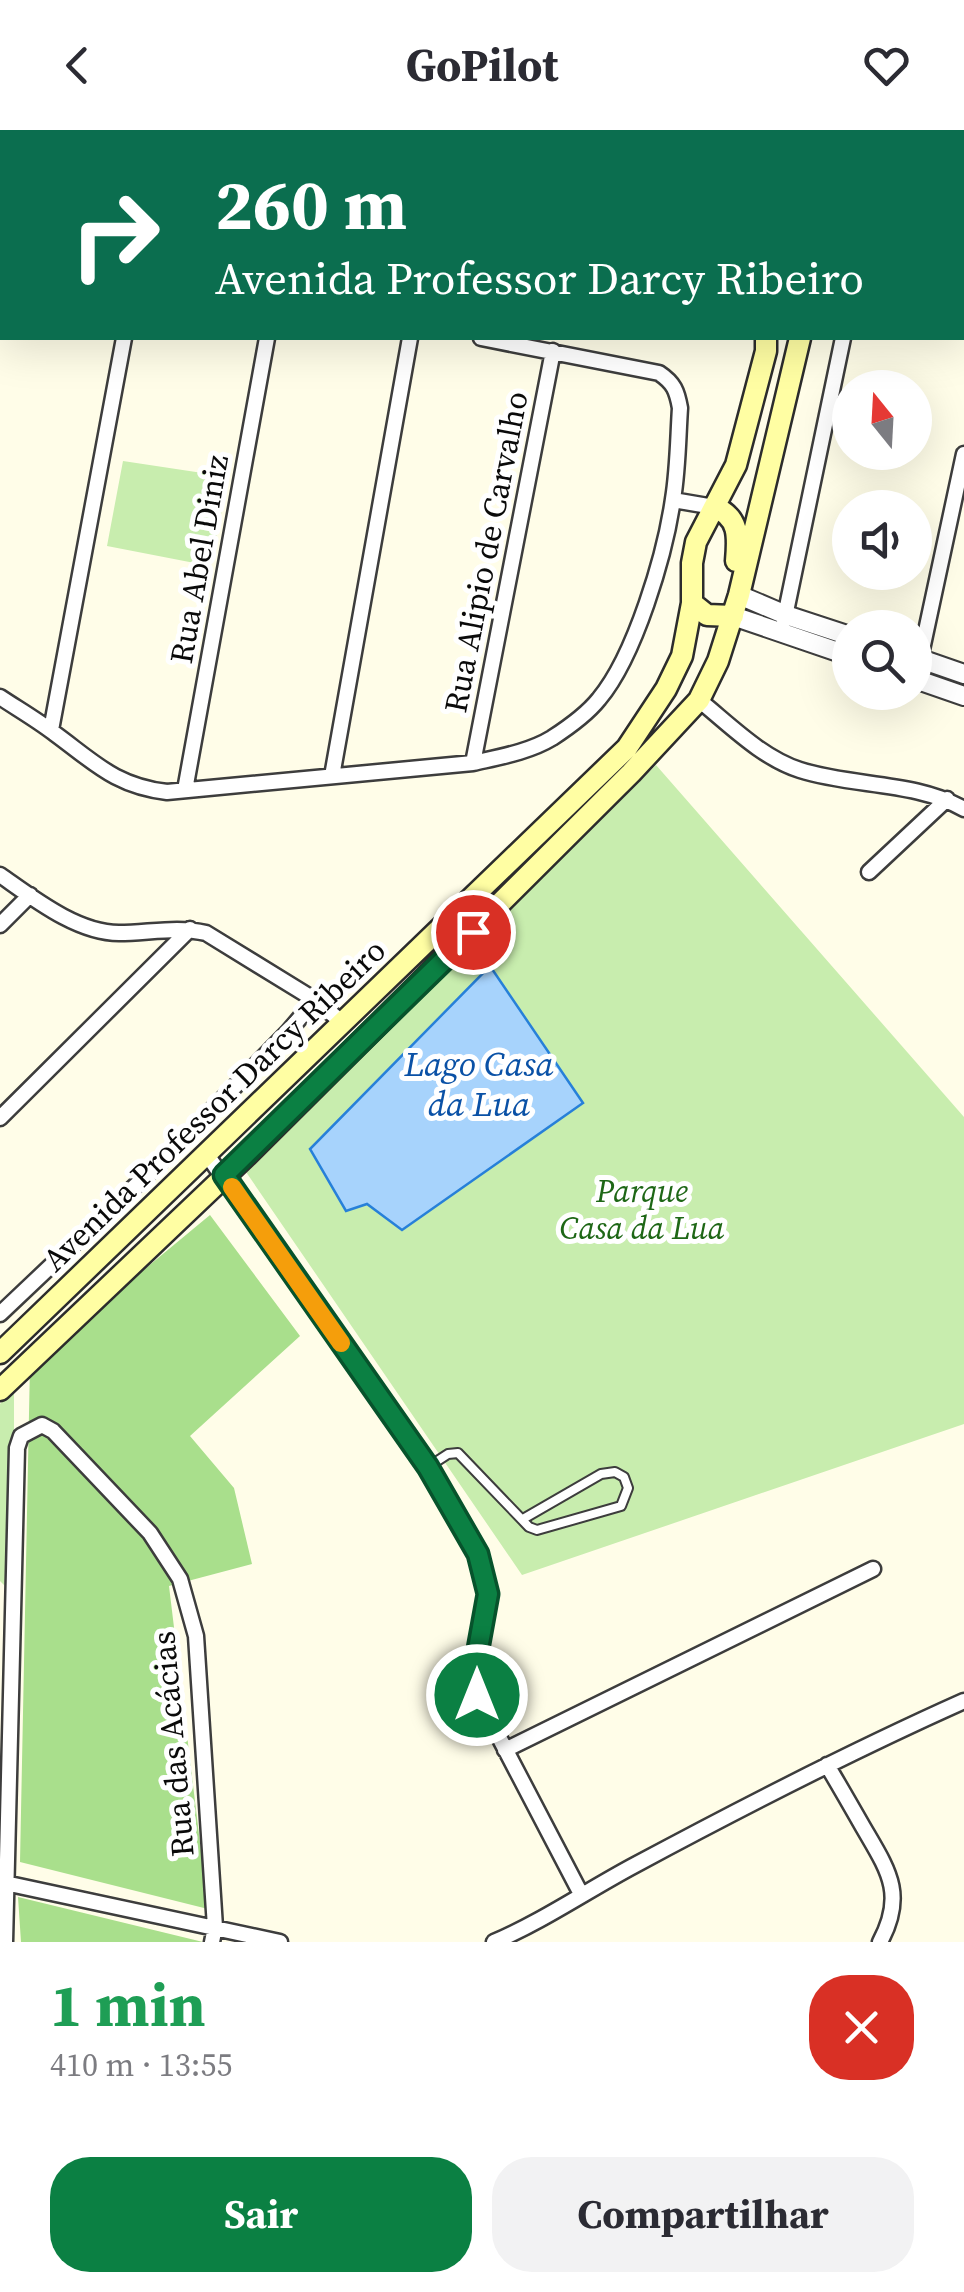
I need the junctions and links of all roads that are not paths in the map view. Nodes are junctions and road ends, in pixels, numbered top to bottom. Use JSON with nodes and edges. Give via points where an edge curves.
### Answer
{"nodes":[{"id":1,"x":124,"y":340,"type":"edge"},
{"id":2,"x":267,"y":340,"type":"edge"},
{"id":3,"x":410,"y":340,"type":"edge"},
{"id":4,"x":492,"y":340,"type":"edge"},
{"id":5,"x":766,"y":340,"type":"edge"},
{"id":6,"x":800,"y":340,"type":"edge"},
{"id":7,"x":843,"y":340,"type":"edge"},
{"id":8,"x":553,"y":351,"type":"junction"},
{"id":9,"x":964,"y":454,"type":"edge"},
{"id":10,"x":673,"y":500,"type":"junction"},
{"id":11,"x":714,"y":507,"type":"junction"},
{"id":12,"x":694,"y":554,"type":"junction"},
{"id":13,"x":661,"y":556,"type":"junction"},
{"id":14,"x":740,"y":588,"type":"junction"},
{"id":15,"x":692,"y":603,"type":"junction"},
{"id":16,"x":929,"y":610,"type":"edge"},
{"id":17,"x":732,"y":616,"type":"junction"},
{"id":18,"x":784,"y":623,"type":"junction"},
{"id":19,"x":832,"y":632,"type":"edge"},
{"id":20,"x":832,"y":647,"type":"edge"},
{"id":21,"x":682,"y":656,"type":"junction"},
{"id":22,"x":932,"y":663,"type":"edge"},
{"id":23,"x":964,"y":674,"type":"edge"},
{"id":24,"x":932,"y":685,"type":"edge"},
{"id":25,"x":964,"y":696,"type":"edge"},
{"id":26,"x":0,"y":697,"type":"edge"},
{"id":27,"x":699,"y":700,"type":"junction"},
{"id":28,"x":51,"y":730,"type":"junction"},
{"id":29,"x":473,"y":763,"type":"junction"},
{"id":30,"x":332,"y":776,"type":"junction"},
{"id":31,"x":185,"y":790,"type":"junction"},
{"id":32,"x":947,"y":799,"type":"junction"},
{"id":33,"x":964,"y":809,"type":"edge"},
{"id":34,"x":868,"y":872,"type":"dead end"},
{"id":35,"x":0,"y":874,"type":"edge"},
{"id":36,"x":30,"y":895,"type":"junction"},
{"id":37,"x":0,"y":925,"type":"edge"},
{"id":38,"x":190,"y":929,"type":"junction"},
{"id":39,"x":316,"y":1000,"type":"junction"},
{"id":40,"x":344,"y":1022,"type":"junction"},
{"id":41,"x":0,"y":1118,"type":"edge"},
{"id":42,"x":205,"y":1152,"type":"junction"},
{"id":43,"x":224,"y":1175,"type":"junction"},
{"id":44,"x":0,"y":1314,"type":"edge"},
{"id":45,"x":3,"y":1343,"type":"edge"},
{"id":46,"x":0,"y":1390,"type":"edge"},
{"id":47,"x":428,"y":1467,"type":"junction"},
{"id":48,"x":523,"y":1519,"type":"junction"},
{"id":49,"x":874,"y":1569,"type":"dead end"},
{"id":50,"x":962,"y":1704,"type":"edge"},
{"id":51,"x":12,"y":1745,"type":"junction"},
{"id":52,"x":504,"y":1750,"type":"junction"},
{"id":53,"x":0,"y":1757,"type":"edge"},
{"id":54,"x":827,"y":1765,"type":"junction"},
{"id":55,"x":5,"y":1884,"type":"junction"},
{"id":56,"x":581,"y":1894,"type":"junction"},
{"id":57,"x":214,"y":1934,"type":"edge"},
{"id":58,"x":5,"y":1942,"type":"edge"},
{"id":59,"x":280,"y":1942,"type":"edge"},
{"id":60,"x":494,"y":1942,"type":"edge"},
{"id":61,"x":880,"y":1942,"type":"edge"}],
"edges":[{"from":1,"to":28,"type":"street"},
{"from":2,"to":31,"type":"street","name":"Rua Abel Diniz"},
{"from":3,"to":30,"type":"street"},
{"from":4,"to":8,"type":"street"},
{"from":5,"to":11,"type":"main road","name":"Avenida Professor Darcy Ribeiro","via":[[736,465]]},
{"from":6,"to":14,"type":"main road","name":"Avenida Professor Darcy Ribeiro"},
{"from":7,"to":18,"type":"street"},
{"from":8,"to":10,"type":"street","via":[[659,373],[672,382],[680,408]]},
{"from":8,"to":29,"type":"street","name":"Rua Alipio de Carvalho"},
{"from":9,"to":16,"type":"street"},
{"from":10,"to":11,"type":"street"},
{"from":10,"to":13,"type":"street"},
{"from":11,"to":12,"type":"main road","name":"Avenida Professor Darcy Ribeiro"},
{"from":11,"to":14,"type":"main road","via":[[736,528]]},
{"from":12,"to":13,"type":"street"},
{"from":12,"to":15,"type":"main road","name":"Avenida Professor Darcy Ribeiro"},
{"from":13,"to":29,"type":"street","via":[[623,661],[600,699],[548,740]]},
{"from":14,"to":17,"type":"main road","name":"Avenida Professor Darcy Ribeiro"},
{"from":14,"to":18,"type":"street"},
{"from":15,"to":17,"type":"main road","via":[[707,615]]},
{"from":15,"to":21,"type":"main road","name":"Avenida Professor Darcy Ribeiro"},
{"from":17,"to":18,"type":"street"},
{"from":17,"to":27,"type":"main road","name":"Avenida Professor Darcy Ribeiro"},
{"from":18,"to":19,"type":"street"},
{"from":18,"to":20,"type":"street"},
{"from":21,"to":27,"type":"main road"},
{"from":21,"to":40,"type":"main road","name":"Avenida Professor Darcy Ribeiro","via":[[612,766]]},
{"from":22,"to":23,"type":"street"},
{"from":24,"to":25,"type":"street"},
{"from":26,"to":28,"type":"street"},
{"from":27,"to":32,"type":"street","via":[[799,770]]},
{"from":27,"to":43,"type":"main road","name":"Avenida Professor Darcy Ribeiro"},
{"from":28,"to":31,"type":"street","via":[[113,778]]},
{"from":29,"to":30,"type":"street"},
{"from":30,"to":31,"type":"street"},
{"from":32,"to":33,"type":"street"},
{"from":32,"to":34,"type":"street"},
{"from":35,"to":36,"type":"street"},
{"from":36,"to":37,"type":"street"},
{"from":36,"to":38,"type":"street","via":[[96,931]]},
{"from":38,"to":39,"type":"street","via":[[222,940]]},
{"from":38,"to":41,"type":"street"},
{"from":39,"to":40,"type":"street"},
{"from":39,"to":44,"type":"street"},
{"from":40,"to":42,"type":"main road","name":"Avenida Professor Darcy Ribeiro"},
{"from":42,"to":43,"type":"street"},
{"from":42,"to":45,"type":"main road","name":"Avenida Professor Darcy Ribeiro"},
{"from":43,"to":46,"type":"main road","name":"Avenida Professor Darcy Ribeiro"},
{"from":43,"to":47,"type":"street"},
{"from":47,"to":48,"type":"lane","via":[[458,1453]]},
{"from":47,"to":52,"type":"street","via":[[484,1574],[488,1594],[474,1671],[477,1695]]},
{"from":48,"to":48,"type":"lane","via":[[536,1530],[621,1506],[628,1488],[624,1477],[601,1474]]},
{"from":49,"to":52,"type":"street"},
{"from":50,"to":54,"type":"street"},
{"from":51,"to":53,"type":"street"},
{"from":51,"to":55,"type":"street"},
{"from":51,"to":57,"type":"street","name":"Rua das Acácias","via":[[17,1448],[21,1436],[42,1425],[150,1533],[180,1579],[196,1636]]},
{"from":52,"to":56,"type":"street"},
{"from":54,"to":56,"type":"street"},
{"from":54,"to":61,"type":"street","via":[[890,1876],[892,1919]]},
{"from":55,"to":57,"type":"street"},
{"from":55,"to":58,"type":"street"},
{"from":56,"to":60,"type":"street"},
{"from":57,"to":59,"type":"street"}]}
